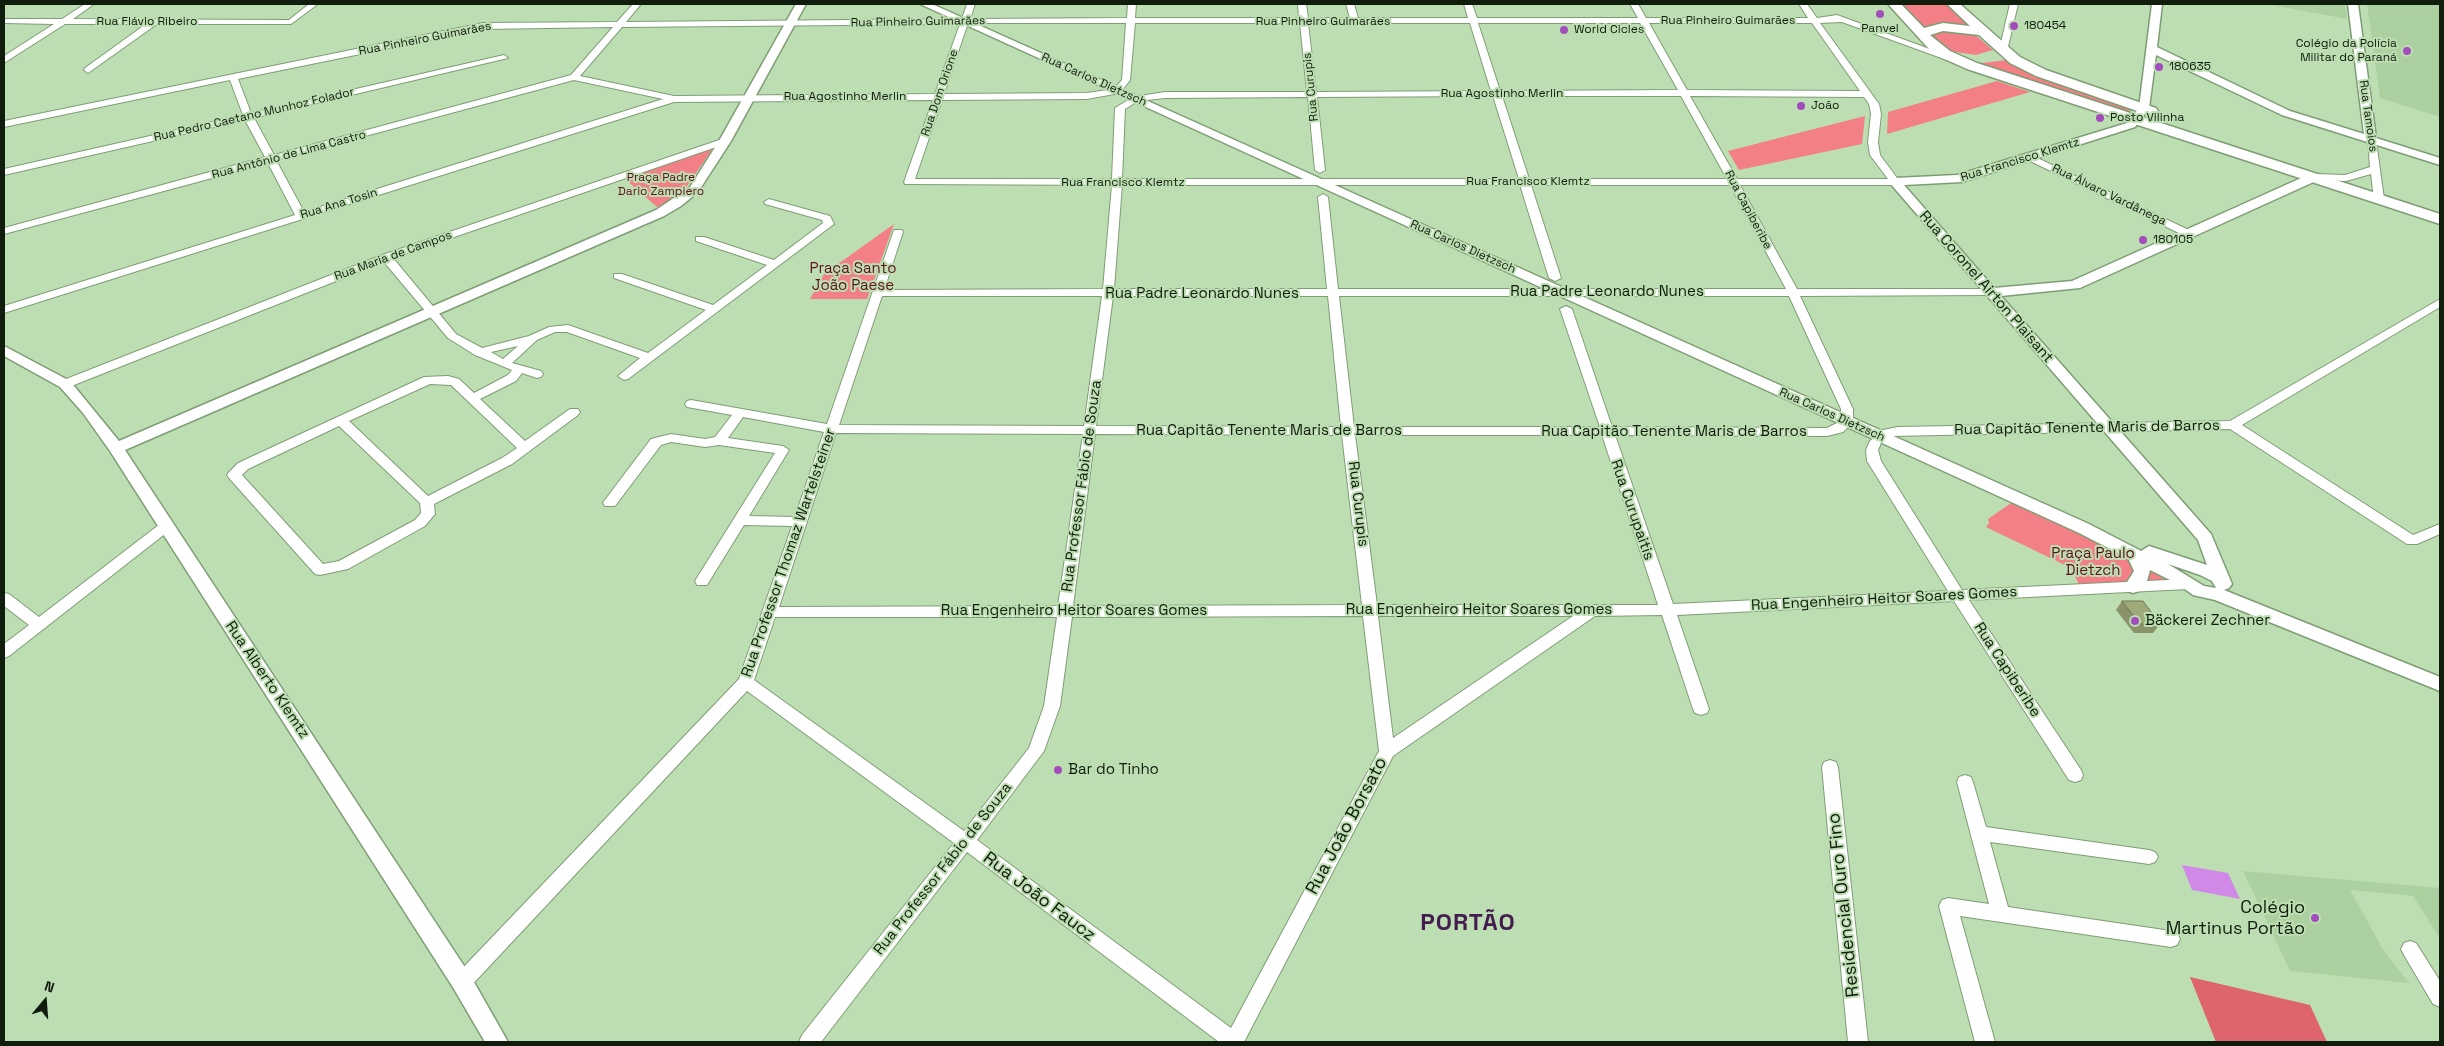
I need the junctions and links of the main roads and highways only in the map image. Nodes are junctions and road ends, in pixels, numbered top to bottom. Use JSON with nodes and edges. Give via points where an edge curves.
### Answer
{"nodes":[{"id":1,"x":1894,"y":4,"type":"edge"},
{"id":2,"x":1953,"y":4,"type":"edge"},
{"id":3,"x":1982,"y":31,"type":"junction"},
{"id":4,"x":1922,"y":33,"type":"junction"},
{"id":5,"x":2003,"y":51,"type":"junction"},
{"id":6,"x":1956,"y":60,"type":"junction"},
{"id":7,"x":2140,"y":114,"type":"junction"},
{"id":8,"x":2440,"y":219,"type":"edge"}],
"edges":[{"from":1,"to":4,"type":"main road"},
{"from":2,"to":3,"type":"main road"},
{"from":3,"to":4,"type":"main road","via":[[1943,27]]},
{"from":3,"to":5,"type":"main road"},
{"from":4,"to":6,"type":"main road","via":[[1934,46]]},
{"from":5,"to":6,"type":"main road","via":[[1990,58]]},
{"from":5,"to":7,"type":"main road","via":[[2041,73]]},
{"from":6,"to":7,"type":"main road","via":[[1991,74]]},
{"from":7,"to":8,"type":"main road","via":[[2254,158]]}]}
